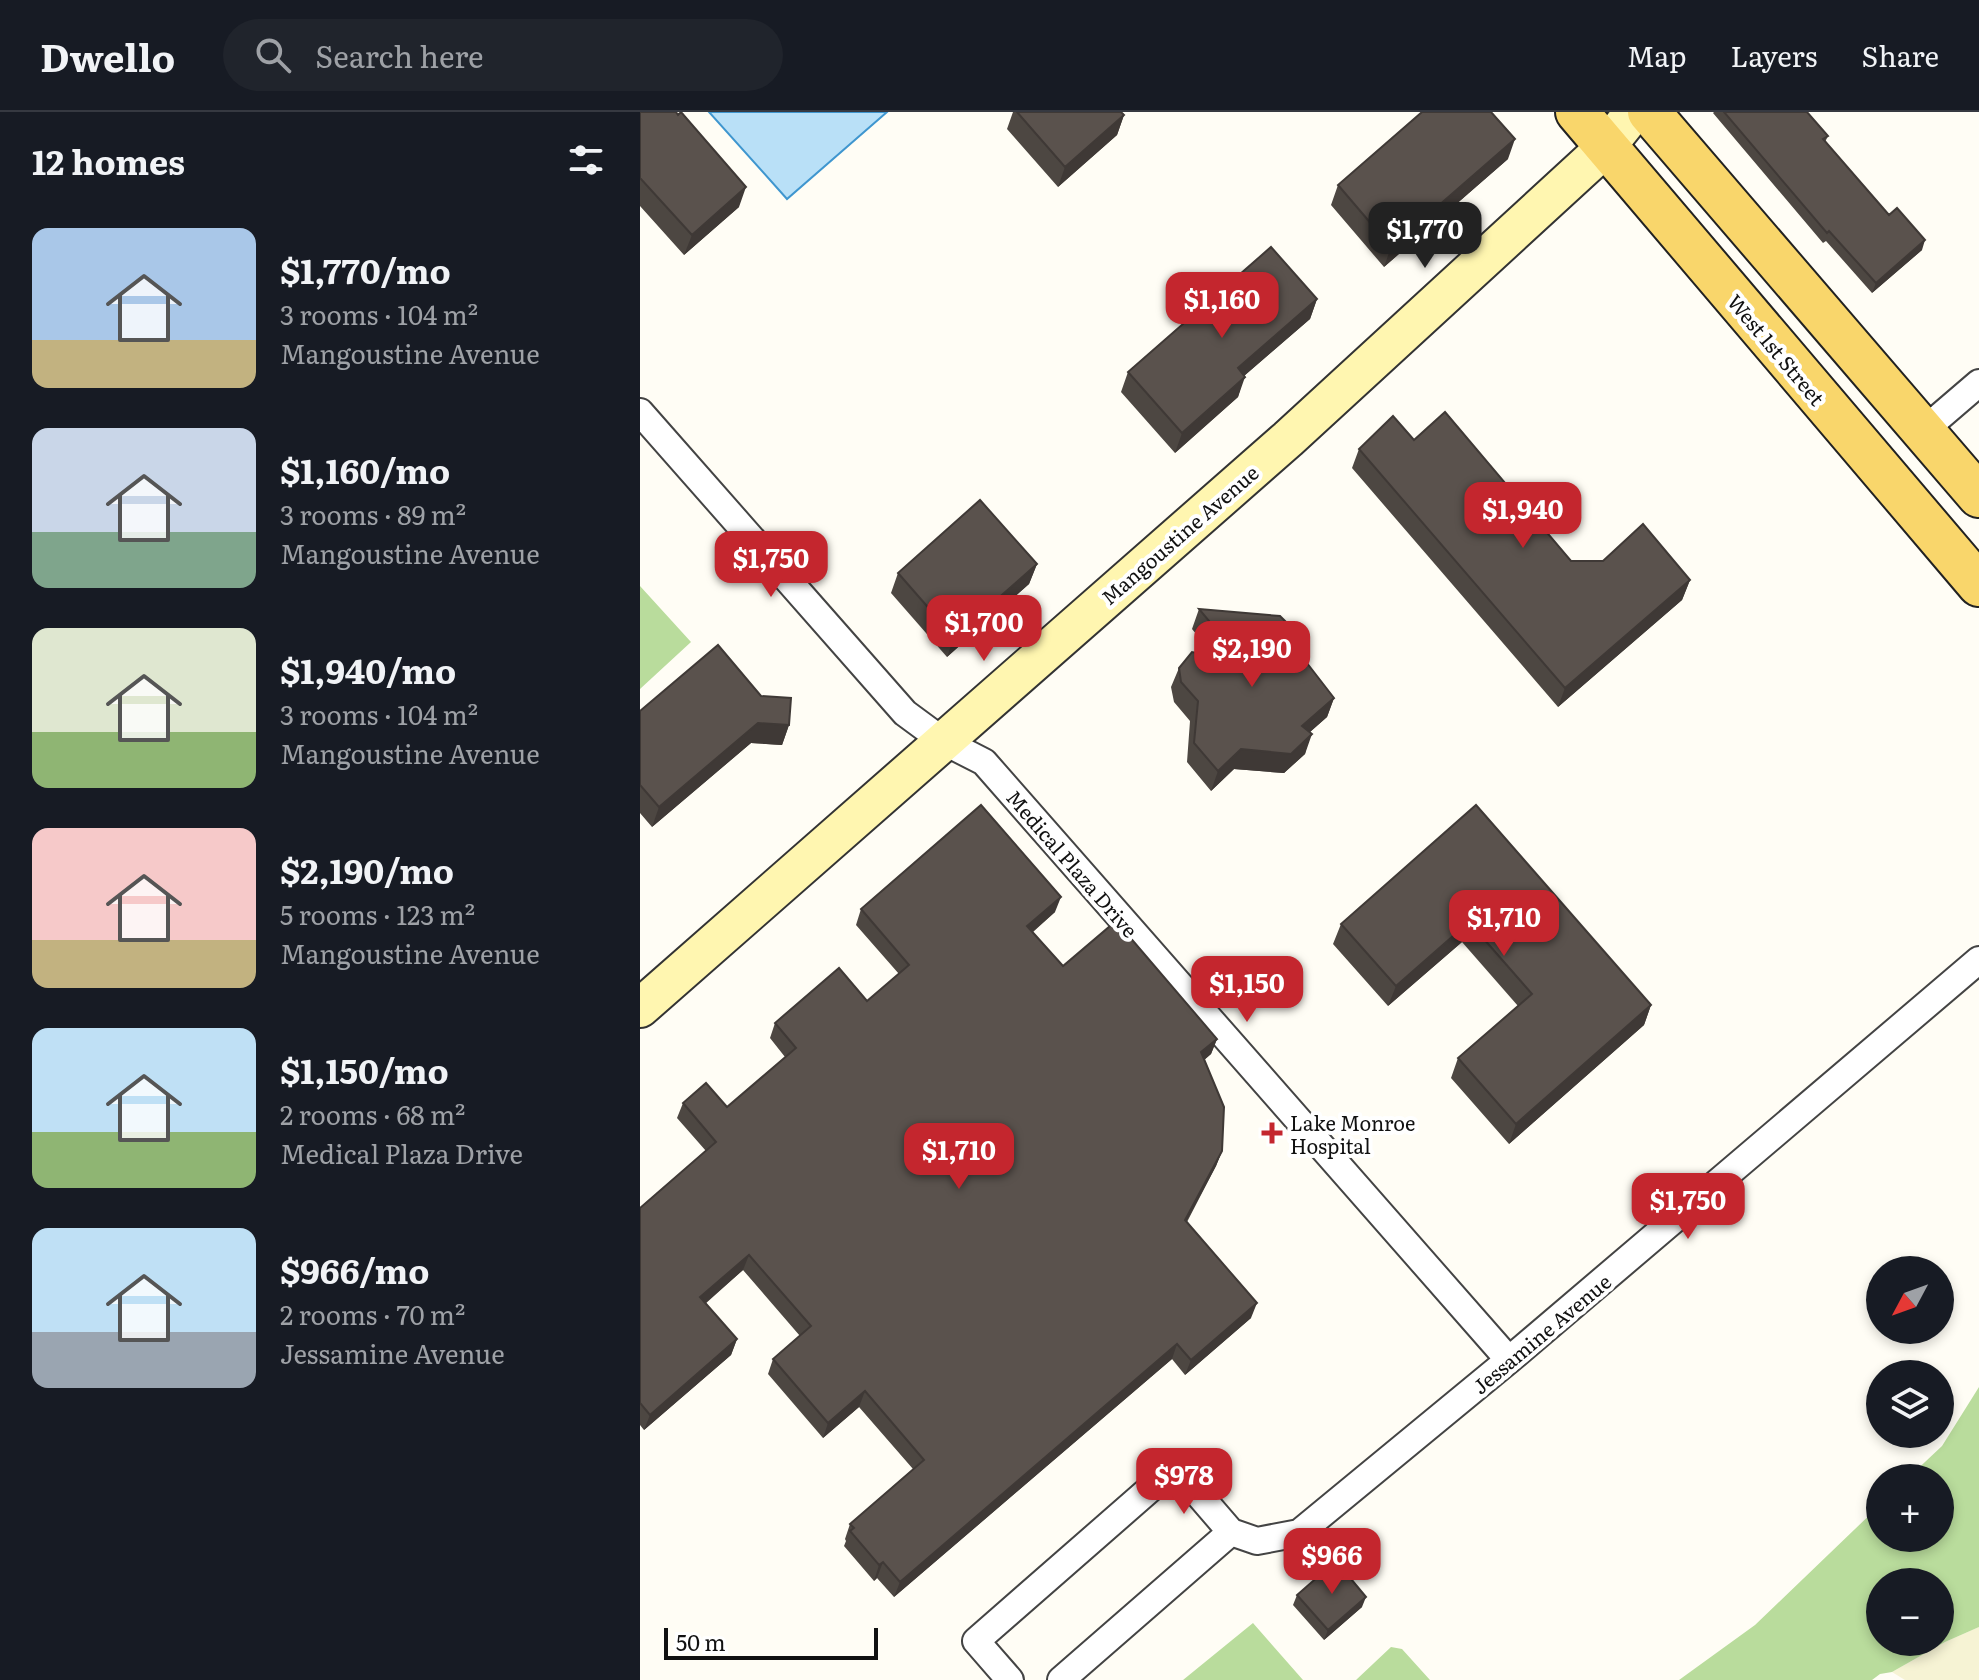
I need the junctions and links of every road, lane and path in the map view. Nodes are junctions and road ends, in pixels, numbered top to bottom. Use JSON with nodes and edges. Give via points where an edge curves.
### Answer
{"nodes":[{"id":1,"x":1577,"y":112,"type":"edge"},
{"id":2,"x":1634,"y":112,"type":"edge"},
{"id":3,"x":1649,"y":112,"type":"edge"},
{"id":4,"x":1606,"y":147,"type":"junction"},
{"id":5,"x":1979,"y":383,"type":"edge"},
{"id":6,"x":640,"y":412,"type":"edge"},
{"id":7,"x":1923,"y":431,"type":"junction"},
{"id":8,"x":1979,"y":496,"type":"edge"},
{"id":9,"x":1979,"y":585,"type":"edge"},
{"id":10,"x":943,"y":741,"type":"junction"},
{"id":11,"x":1979,"y":960,"type":"edge"},
{"id":12,"x":640,"y":1008,"type":"edge"},
{"id":13,"x":1509,"y":1360,"type":"junction"},
{"id":14,"x":1231,"y":1532,"type":"junction"},
{"id":15,"x":1010,"y":1680,"type":"edge"},
{"id":16,"x":1061,"y":1680,"type":"edge"}],
"edges":[{"from":1,"to":4,"type":"main road","name":"West 1st Street"},
{"from":2,"to":4,"type":"street","name":"Mangoustine Avenue"},
{"from":3,"to":7,"type":"main road"},
{"from":4,"to":9,"type":"main road","name":"West 1st Street"},
{"from":4,"to":10,"type":"street","name":"Mangoustine Avenue","via":[[1278,448]]},
{"from":5,"to":7,"type":"street"},
{"from":6,"to":10,"type":"street","name":"Medical Plaza Drive","via":[[905,713]]},
{"from":7,"to":8,"type":"main road"},
{"from":10,"to":12,"type":"street","name":"Mangoustine Avenue"},
{"from":10,"to":13,"type":"street","name":"Medical Plaza Drive","via":[[984,762]]},
{"from":11,"to":13,"type":"street","name":"Jessamine Avenue"},
{"from":13,"to":14,"type":"street","name":"Jessamine Avenue","via":[[1299,1533],[1257,1541]]},
{"from":14,"to":15,"type":"street","via":[[1175,1467],[976,1641]]},
{"from":14,"to":16,"type":"street"}]}
